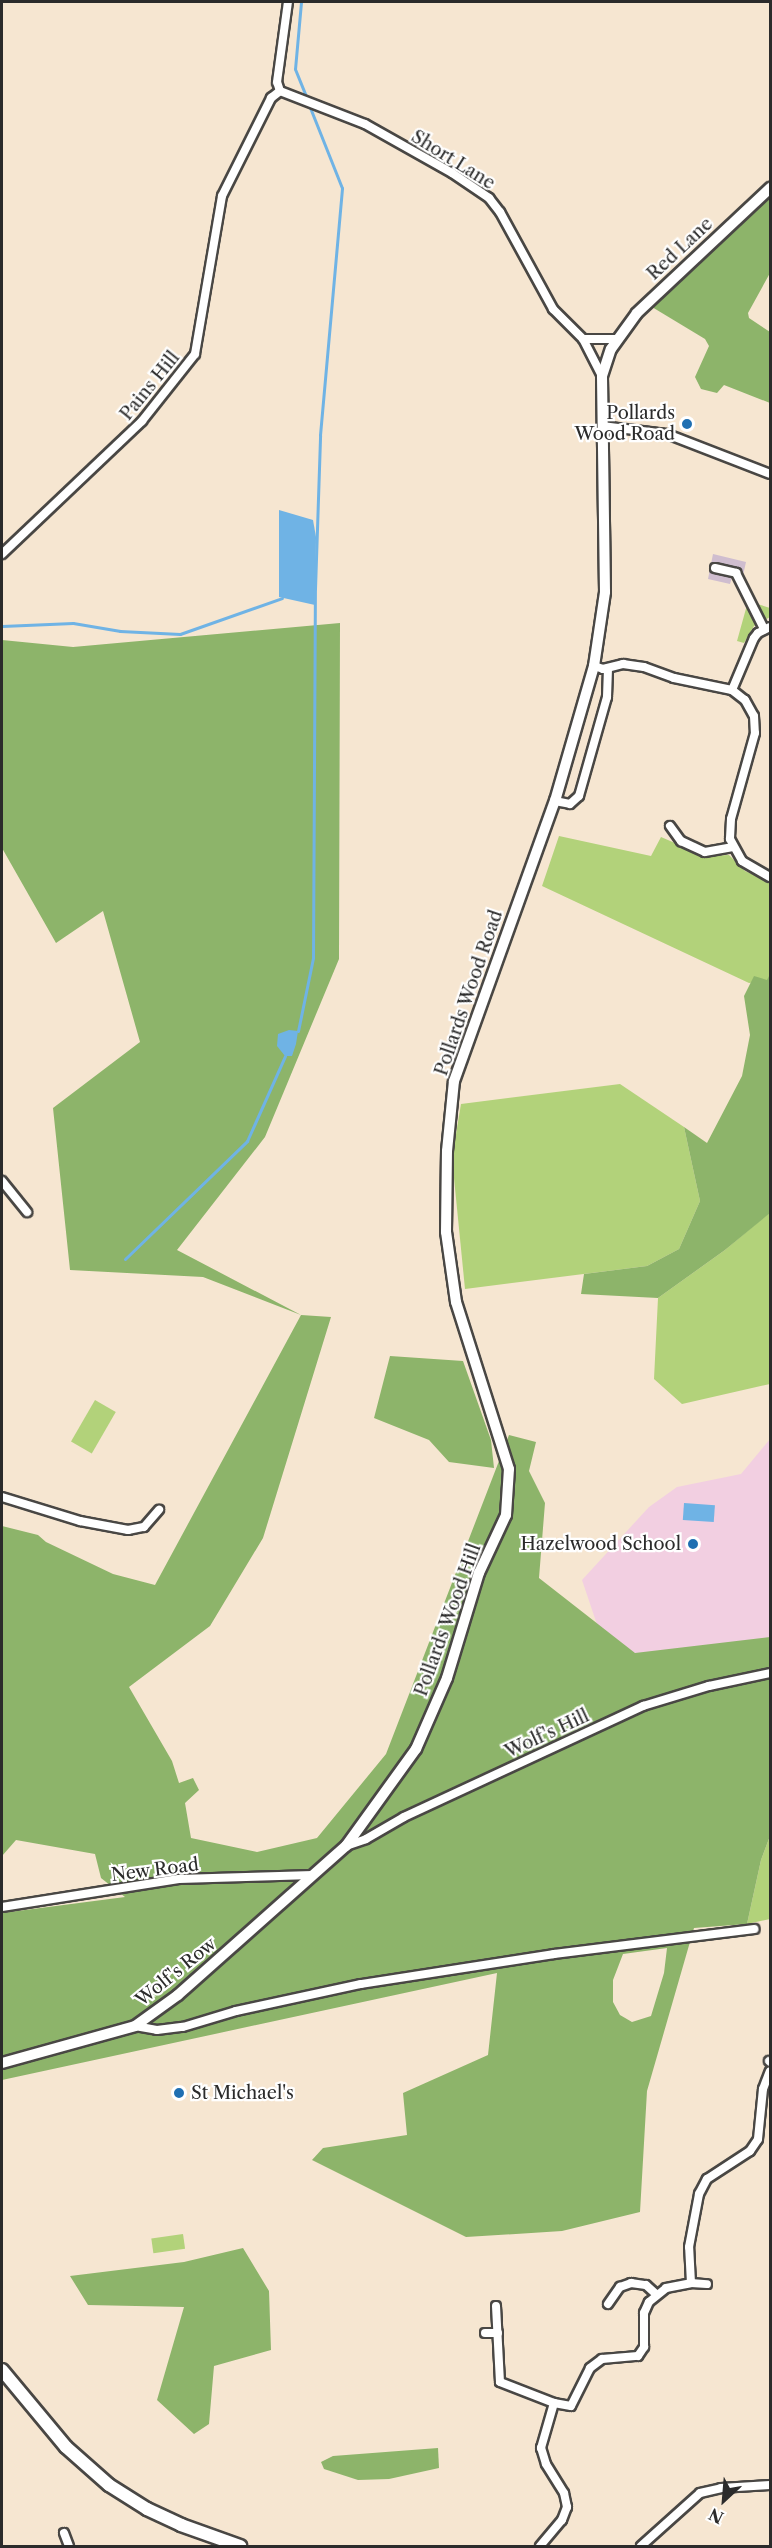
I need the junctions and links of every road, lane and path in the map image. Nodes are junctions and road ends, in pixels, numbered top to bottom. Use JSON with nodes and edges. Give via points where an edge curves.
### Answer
{"nodes":[{"id":1,"x":288,"y":2,"type":"edge"},
{"id":2,"x":280,"y":91,"type":"junction"},
{"id":3,"x":771,"y":188,"type":"edge"},
{"id":4,"x":584,"y":339,"type":"junction"},
{"id":5,"x":617,"y":339,"type":"junction"},
{"id":6,"x":602,"y":376,"type":"junction"},
{"id":7,"x":602,"y":426,"type":"junction"},
{"id":8,"x":771,"y":474,"type":"edge"},
{"id":9,"x":2,"y":554,"type":"edge"},
{"id":10,"x":715,"y":568,"type":"dead end"},
{"id":11,"x":767,"y":628,"type":"edge"},
{"id":12,"x":594,"y":666,"type":"junction"},
{"id":13,"x":608,"y":668,"type":"junction"},
{"id":14,"x":732,"y":690,"type":"junction"},
{"id":15,"x":555,"y":801,"type":"junction"},
{"id":16,"x":670,"y":826,"type":"dead end"},
{"id":17,"x":732,"y":847,"type":"junction"},
{"id":18,"x":771,"y":878,"type":"edge"},
{"id":19,"x":2,"y":1181,"type":"edge"},
{"id":20,"x":27,"y":1212,"type":"dead end"},
{"id":21,"x":459,"y":1309,"type":"joint"},
{"id":22,"x":2,"y":1497,"type":"edge"},
{"id":23,"x":159,"y":1510,"type":"dead end"},
{"id":24,"x":771,"y":1673,"type":"edge"},
{"id":25,"x":346,"y":1846,"type":"junction"},
{"id":26,"x":314,"y":1875,"type":"junction"},
{"id":27,"x":2,"y":1907,"type":"edge"},
{"id":28,"x":754,"y":1929,"type":"dead end"},
{"id":29,"x":135,"y":2026,"type":"junction"},
{"id":30,"x":2,"y":2063,"type":"edge"},
{"id":31,"x":771,"y":2071,"type":"edge"},
{"id":32,"x":691,"y":2283,"type":"junction"},
{"id":33,"x":707,"y":2284,"type":"dead end"},
{"id":34,"x":656,"y":2294,"type":"junction"},
{"id":35,"x":608,"y":2304,"type":"dead end"},
{"id":36,"x":496,"y":2306,"type":"dead end"},
{"id":37,"x":485,"y":2333,"type":"dead end"},
{"id":38,"x":498,"y":2333,"type":"junction"},
{"id":39,"x":2,"y":2370,"type":"edge"},
{"id":40,"x":554,"y":2403,"type":"junction"},
{"id":41,"x":771,"y":2485,"type":"edge"},
{"id":42,"x":64,"y":2533,"type":"dead end"},
{"id":43,"x":69,"y":2547,"type":"edge"},
{"id":44,"x":240,"y":2547,"type":"edge"},
{"id":45,"x":540,"y":2547,"type":"edge"},
{"id":46,"x":641,"y":2547,"type":"edge"}],
"edges":[{"from":1,"to":2,"type":"street","via":[[277,82]]},
{"from":2,"to":4,"type":"street","name":"Short Lane","via":[[365,124],[489,198],[553,309]]},
{"from":2,"to":9,"type":"street","name":"Pains Hill","via":[[266,108],[222,196],[195,354],[128,437]]},
{"from":3,"to":5,"type":"street","name":"Red Lane","via":[[649,300]]},
{"from":4,"to":5,"type":"street"},
{"from":4,"to":6,"type":"street","name":"Short Lane"},
{"from":5,"to":6,"type":"street","name":"Pollards Wood Road"},
{"from":6,"to":7,"type":"street","name":"Pollards Wood Road"},
{"from":7,"to":8,"type":"street","via":[[674,436]]},
{"from":7,"to":12,"type":"street","name":"Pollards Wood Road","via":[[605,592]]},
{"from":10,"to":11,"type":"street","via":[[736,573]]},
{"from":11,"to":14,"type":"street","via":[[754,638]]},
{"from":12,"to":13,"type":"street"},
{"from":12,"to":15,"type":"street","name":"Pollards Wood Road"},
{"from":13,"to":14,"type":"street","via":[[633,665]]},
{"from":13,"to":15,"type":"street","via":[[607,697],[579,796],[570,804]]},
{"from":14,"to":17,"type":"street","via":[[746,700],[755,724],[731,819]]},
{"from":15,"to":21,"type":"street","name":"Pollards Wood Road","via":[[454,1081],[447,1151],[446,1232]]},
{"from":16,"to":17,"type":"street","via":[[681,841],[705,852]]},
{"from":17,"to":18,"type":"street","via":[[749,867]]},
{"from":19,"to":20,"type":"street"},
{"from":21,"to":25,"type":"street","name":"Pollards Wood Hill","via":[[509,1469],[506,1515],[479,1573],[447,1678],[416,1749]]},
{"from":22,"to":23,"type":"street","via":[[80,1521],[128,1530],[144,1527]]},
{"from":24,"to":25,"type":"street","name":"Wolf's Hill","via":[[643,1706]]},
{"from":25,"to":26,"type":"street","name":"Pollards Wood Hill"},
{"from":26,"to":27,"type":"street","name":"New Road","via":[[179,1879]]},
{"from":26,"to":29,"type":"street","name":"Wolf's Row","via":[[178,1995]]},
{"from":28,"to":29,"type":"street","via":[[361,1984],[236,2011],[183,2027],[157,2030]]},
{"from":29,"to":30,"type":"street","name":"Wolf's Row"},
{"from":31,"to":32,"type":"street","via":[[763,2089],[758,2139],[750,2151],[707,2179],[699,2194],[689,2247]]},
{"from":32,"to":33,"type":"street"},
{"from":32,"to":34,"type":"street"},
{"from":34,"to":35,"type":"street","via":[[646,2285],[631,2283],[620,2288]]},
{"from":34,"to":40,"type":"street","via":[[644,2313],[644,2347],[638,2356],[602,2359],[590,2368],[571,2406]]},
{"from":36,"to":38,"type":"street"},
{"from":37,"to":38,"type":"street"},
{"from":38,"to":40,"type":"street","via":[[500,2382]]},
{"from":39,"to":44,"type":"main road","via":[[66,2447],[110,2485],[164,2517]]},
{"from":40,"to":45,"type":"street","via":[[541,2448],[567,2507],[562,2520]]},
{"from":41,"to":46,"type":"street","via":[[700,2493]]},
{"from":42,"to":43,"type":"street"}]}
